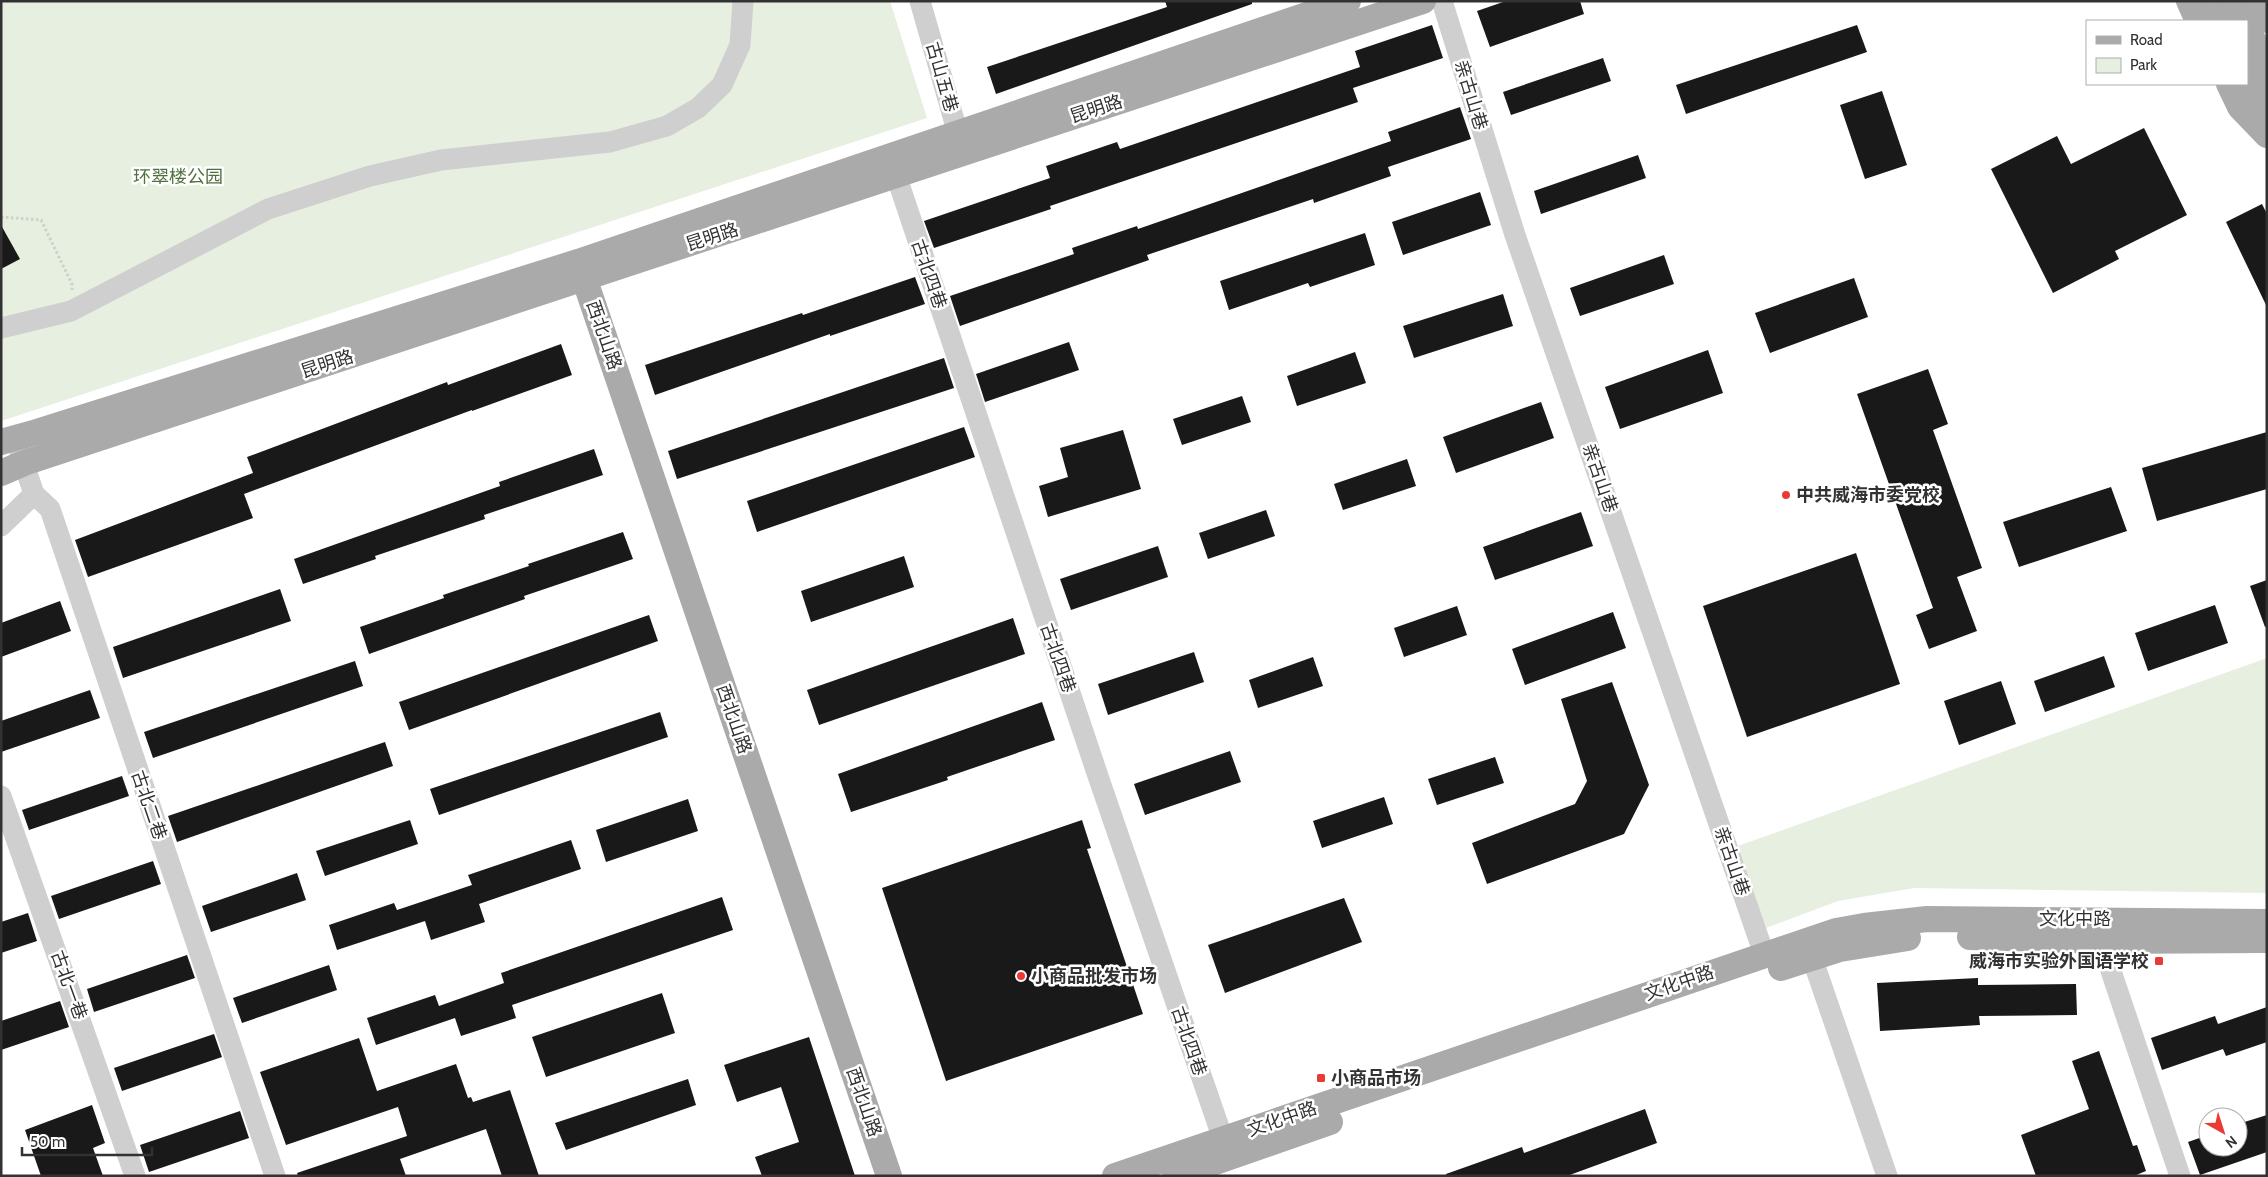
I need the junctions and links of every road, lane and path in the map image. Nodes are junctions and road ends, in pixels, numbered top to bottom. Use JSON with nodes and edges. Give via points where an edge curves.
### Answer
{"nodes":[{"id":1,"x":743,"y":1,"type":"edge"},
{"id":2,"x":920,"y":1,"type":"edge"},
{"id":3,"x":1348,"y":1,"type":"edge"},
{"id":4,"x":1422,"y":1,"type":"edge"},
{"id":5,"x":1442,"y":1,"type":"edge"},
{"id":6,"x":2189,"y":1,"type":"edge"},
{"id":7,"x":2213,"y":1,"type":"edge"},
{"id":8,"x":2233,"y":1,"type":"edge"},
{"id":9,"x":2258,"y":1,"type":"edge"},
{"id":10,"x":2198,"y":20,"type":"edge"},
{"id":11,"x":2222,"y":20,"type":"edge"},
{"id":12,"x":2243,"y":20,"type":"edge"},
{"id":13,"x":2267,"y":20,"type":"edge"},
{"id":14,"x":2248,"y":30,"type":"edge"},
{"id":15,"x":2267,"y":67,"type":"edge"},
{"id":16,"x":2248,"y":71,"type":"edge"},
{"id":17,"x":2229,"y":85,"type":"edge"},
{"id":18,"x":2267,"y":108,"type":"edge"},
{"id":19,"x":2267,"y":135,"type":"edge"},
{"id":20,"x":961,"y":143,"type":"junction"},
{"id":21,"x":896,"y":176,"type":"junction"},
{"id":22,"x":1,"y":217,"type":"edge"},
{"id":23,"x":581,"y":271,"type":"junction"},
{"id":24,"x":71,"y":311,"type":"junction"},
{"id":25,"x":1,"y":328,"type":"edge"},
{"id":26,"x":8,"y":440,"type":"edge"},
{"id":27,"x":13,"y":468,"type":"edge"},
{"id":28,"x":34,"y":494,"type":"junction"},
{"id":29,"x":1,"y":526,"type":"edge"},
{"id":30,"x":1,"y":796,"type":"edge"},
{"id":31,"x":2267,"y":922,"type":"edge"},
{"id":32,"x":2106,"y":930,"type":"junction"},
{"id":33,"x":2267,"y":940,"type":"edge"},
{"id":34,"x":1809,"y":949,"type":"junction"},
{"id":35,"x":1764,"y":954,"type":"junction"},
{"id":36,"x":1223,"y":1139,"type":"junction"},
{"id":37,"x":135,"y":1176,"type":"edge"},
{"id":38,"x":275,"y":1176,"type":"edge"},
{"id":39,"x":890,"y":1176,"type":"edge"},
{"id":40,"x":1115,"y":1176,"type":"edge"},
{"id":41,"x":1175,"y":1176,"type":"edge"},
{"id":42,"x":1887,"y":1176,"type":"edge"},
{"id":43,"x":2180,"y":1176,"type":"edge"}],
"edges":[{"from":1,"to":24,"type":"street","via":[[740,46],[722,85],[698,108],[667,126],[610,142],[442,160],[370,176],[268,209]]},
{"from":2,"to":20,"type":"street","name":"古山五巷"},
{"from":3,"to":20,"type":"main road","name":"昆明路"},
{"from":4,"to":20,"type":"main road","name":"昆明路"},
{"from":5,"to":35,"type":"street","name":"亲古山巷","via":[[1515,235]]},
{"from":6,"to":10,"type":"main road"},
{"from":7,"to":11,"type":"main road"},
{"from":8,"to":12,"type":"main road"},
{"from":9,"to":13,"type":"main road"},
{"from":14,"to":15,"type":"main road"},
{"from":16,"to":18,"type":"main road"},
{"from":17,"to":19,"type":"main road","via":[[2240,107]]},
{"from":20,"to":21,"type":"main road","name":"昆明路"},
{"from":20,"to":23,"type":"main road","name":"昆明路"},
{"from":21,"to":23,"type":"main road","name":"昆明路"},
{"from":21,"to":36,"type":"street","name":"古北四巷"},
{"from":22,"to":24,"type":"path","via":[[40,220],[72,284]]},
{"from":23,"to":26,"type":"main road","name":"昆明路"},
{"from":23,"to":27,"type":"main road","name":"昆明路"},
{"from":23,"to":39,"type":"main road","name":"西北山路"},
{"from":24,"to":25,"type":"street"},
{"from":26,"to":27,"type":"street","name":"古北二巷"},
{"from":27,"to":28,"type":"street","name":"古北二巷"},
{"from":28,"to":29,"type":"street"},
{"from":28,"to":38,"type":"street","name":"古北二巷","via":[[50,509]]},
{"from":30,"to":37,"type":"street","name":"古北一巷"},
{"from":31,"to":32,"type":"main road","name":"文化中路"},
{"from":32,"to":33,"type":"main road"},
{"from":32,"to":34,"type":"main road","name":"文化中路","via":[[1927,920],[1836,931]]},
{"from":32,"to":43,"type":"street","via":[[2106,952],[2112,974]]},
{"from":34,"to":35,"type":"main road","name":"文化中路"},
{"from":34,"to":41,"type":"main road","via":[[1678,1000]]},
{"from":34,"to":42,"type":"street"},
{"from":35,"to":36,"type":"main road","name":"文化中路"},
{"from":36,"to":40,"type":"main road","name":"文化中路"}]}
